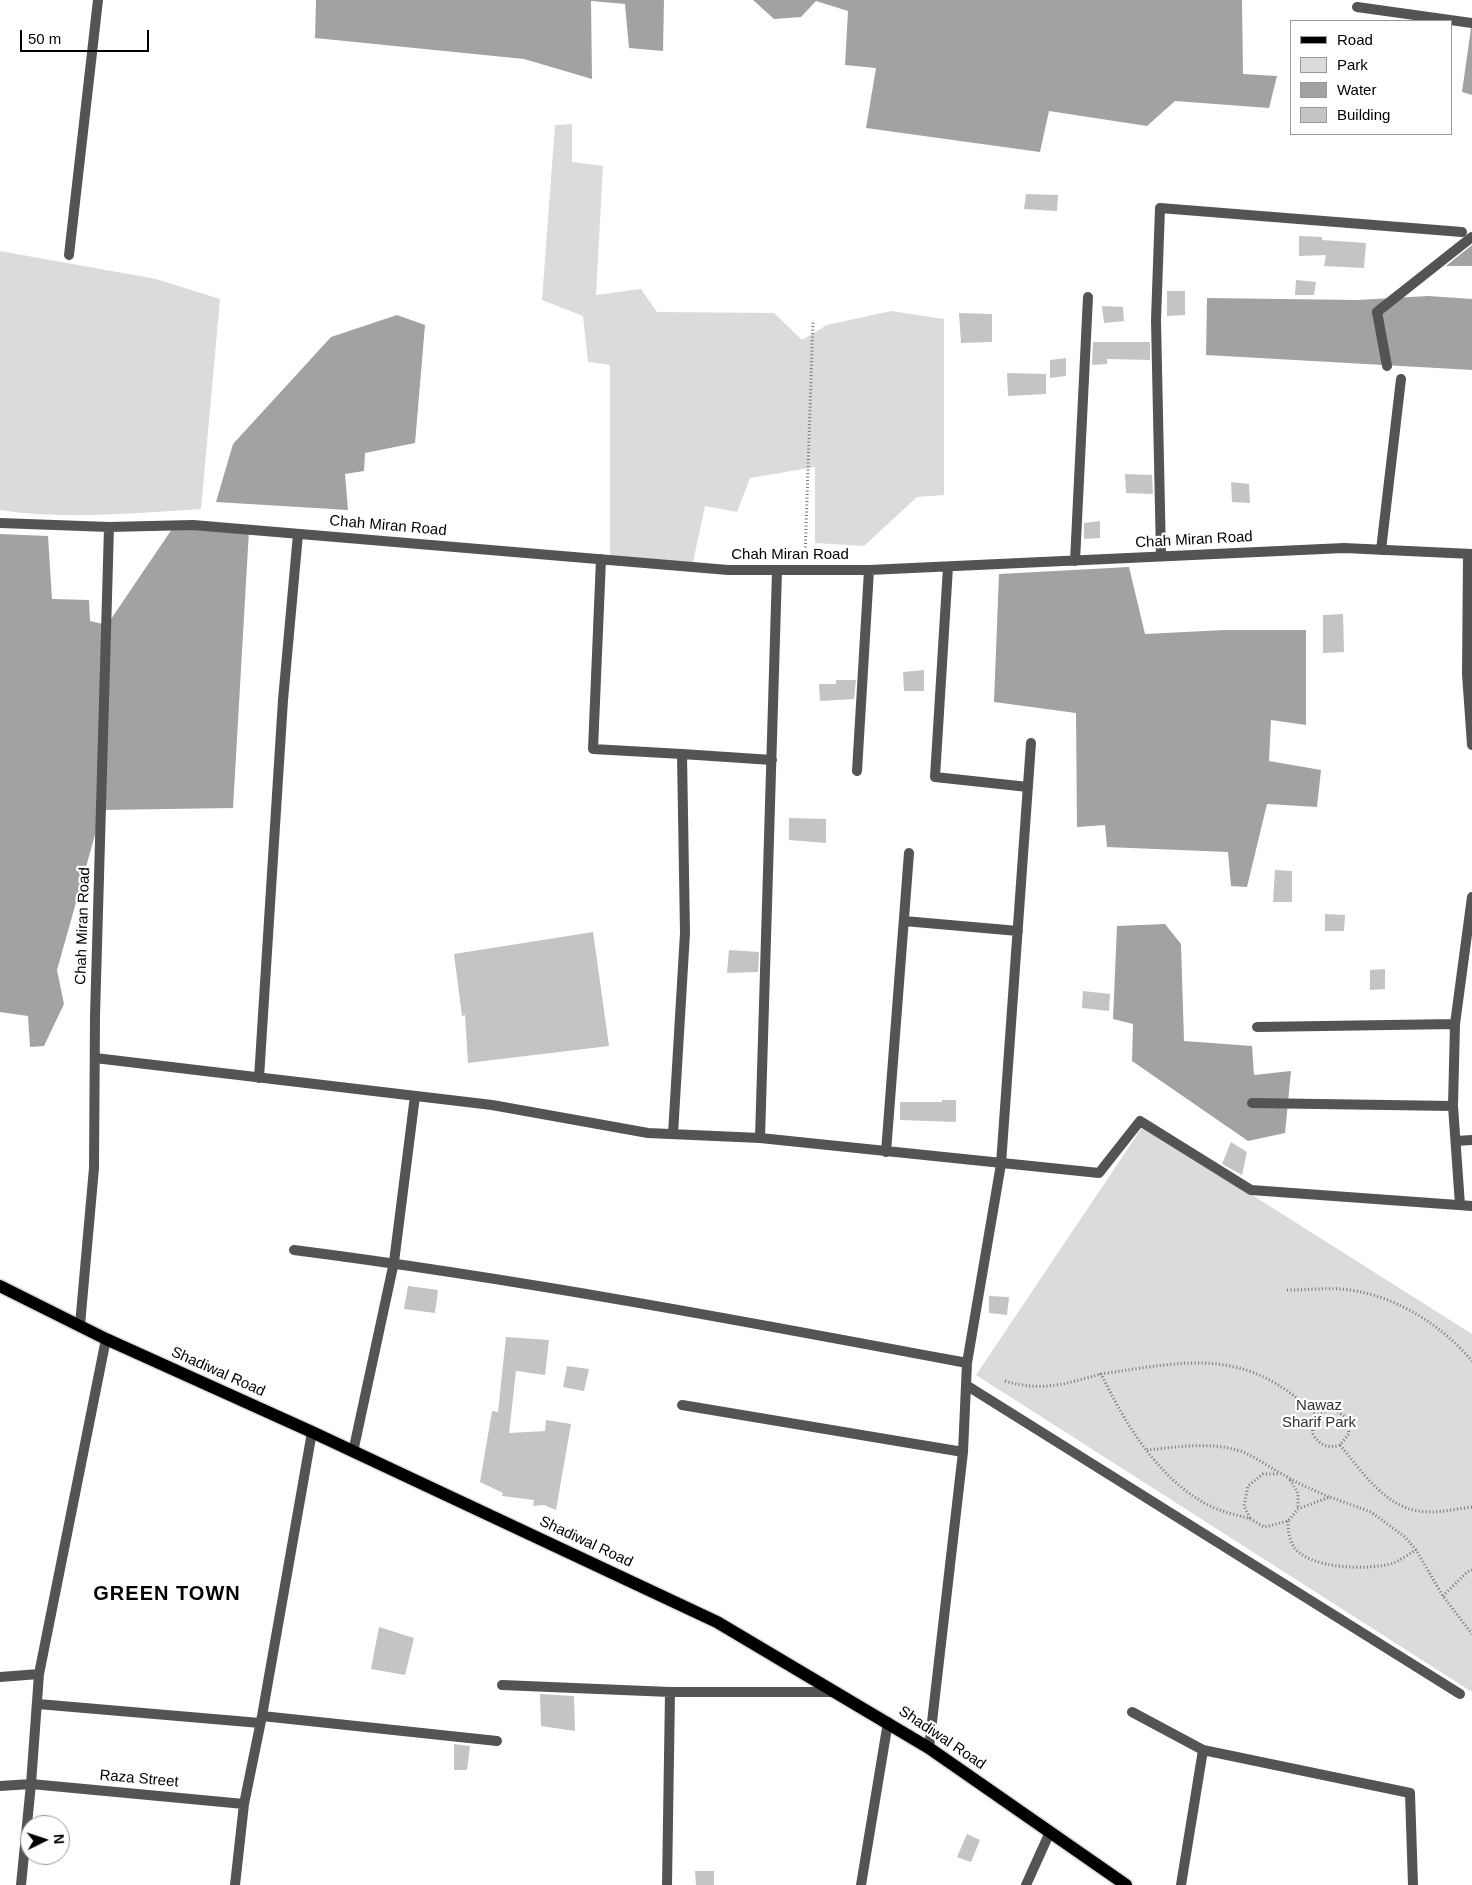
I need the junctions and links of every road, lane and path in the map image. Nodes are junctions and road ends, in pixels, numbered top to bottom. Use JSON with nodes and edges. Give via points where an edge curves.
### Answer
{"nodes":[{"id":1,"x":98,"y":0,"type":"edge"},
{"id":2,"x":1357,"y":7,"type":"dead end"},
{"id":3,"x":1450,"y":20,"type":"edge"},
{"id":4,"x":1452,"y":20,"type":"edge"},
{"id":5,"x":1472,"y":23,"type":"edge"},
{"id":6,"x":1462,"y":232,"type":"dead end"},
{"id":7,"x":1472,"y":237,"type":"edge"},
{"id":8,"x":69,"y":255,"type":"dead end"},
{"id":9,"x":1088,"y":297,"type":"dead end"},
{"id":10,"x":813,"y":320,"type":"dead end"},
{"id":11,"x":1387,"y":366,"type":"dead end"},
{"id":12,"x":1402,"y":379,"type":"dead end"},
{"id":13,"x":0,"y":523,"type":"edge"},
{"id":14,"x":109,"y":527,"type":"junction"},
{"id":15,"x":298,"y":534,"type":"junction"},
{"id":16,"x":1381,"y":550,"type":"junction"},
{"id":17,"x":1470,"y":554,"type":"edge"},
{"id":18,"x":1161,"y":556,"type":"junction"},
{"id":19,"x":601,"y":559,"type":"junction"},
{"id":20,"x":1075,"y":561,"type":"junction"},
{"id":21,"x":948,"y":567,"type":"junction"},
{"id":22,"x":869,"y":570,"type":"junction"},
{"id":23,"x":777,"y":571,"type":"junction"},
{"id":24,"x":804,"y":572,"type":"junction"},
{"id":25,"x":1031,"y":743,"type":"dead end"},
{"id":26,"x":1472,"y":745,"type":"edge"},
{"id":27,"x":682,"y":754,"type":"junction"},
{"id":28,"x":772,"y":760,"type":"junction"},
{"id":29,"x":857,"y":771,"type":"dead end"},
{"id":30,"x":1028,"y":787,"type":"junction"},
{"id":31,"x":909,"y":853,"type":"dead end"},
{"id":32,"x":1472,"y":897,"type":"edge"},
{"id":33,"x":904,"y":921,"type":"junction"},
{"id":34,"x":1018,"y":930,"type":"junction"},
{"id":35,"x":1455,"y":1024,"type":"junction"},
{"id":36,"x":1257,"y":1027,"type":"dead end"},
{"id":37,"x":95,"y":1058,"type":"junction"},
{"id":38,"x":260,"y":1078,"type":"junction"},
{"id":39,"x":415,"y":1096,"type":"junction"},
{"id":40,"x":1252,"y":1103,"type":"dead end"},
{"id":41,"x":1454,"y":1106,"type":"junction"},
{"id":42,"x":673,"y":1134,"type":"junction"},
{"id":43,"x":760,"y":1138,"type":"junction"},
{"id":44,"x":1472,"y":1140,"type":"edge"},
{"id":45,"x":1456,"y":1141,"type":"junction"},
{"id":46,"x":886,"y":1152,"type":"junction"},
{"id":47,"x":1002,"y":1164,"type":"junction"},
{"id":48,"x":1460,"y":1205,"type":"junction"},
{"id":49,"x":1472,"y":1206,"type":"edge"},
{"id":50,"x":294,"y":1250,"type":"dead end"},
{"id":51,"x":394,"y":1262,"type":"junction"},
{"id":52,"x":0,"y":1286,"type":"edge"},
{"id":53,"x":1287,"y":1290,"type":"dead end"},
{"id":54,"x":80,"y":1325,"type":"junction"},
{"id":55,"x":106,"y":1339,"type":"junction"},
{"id":56,"x":1472,"y":1361,"type":"edge"},
{"id":57,"x":967,"y":1363,"type":"junction"},
{"id":58,"x":1101,"y":1374,"type":"junction"},
{"id":59,"x":1005,"y":1381,"type":"dead end"},
{"id":60,"x":966,"y":1385,"type":"junction"},
{"id":61,"x":682,"y":1405,"type":"dead end"},
{"id":62,"x":1317,"y":1416,"type":"junction"},
{"id":63,"x":312,"y":1432,"type":"junction"},
{"id":64,"x":1340,"y":1445,"type":"junction"},
{"id":65,"x":1147,"y":1450,"type":"junction"},
{"id":66,"x":353,"y":1452,"type":"junction"},
{"id":67,"x":963,"y":1452,"type":"junction"},
{"id":68,"x":1284,"y":1476,"type":"junction"},
{"id":69,"x":1330,"y":1497,"type":"junction"},
{"id":70,"x":1472,"y":1507,"type":"edge"},
{"id":71,"x":1298,"y":1509,"type":"junction"},
{"id":72,"x":1250,"y":1519,"type":"junction"},
{"id":73,"x":1288,"y":1521,"type":"junction"},
{"id":74,"x":1416,"y":1550,"type":"junction"},
{"id":75,"x":1472,"y":1570,"type":"edge"},
{"id":76,"x":1443,"y":1596,"type":"junction"},
{"id":77,"x":1472,"y":1634,"type":"edge"},
{"id":78,"x":39,"y":1674,"type":"junction"},
{"id":79,"x":0,"y":1677,"type":"edge"},
{"id":80,"x":502,"y":1685,"type":"dead end"},
{"id":81,"x":670,"y":1692,"type":"junction"},
{"id":82,"x":834,"y":1692,"type":"junction"},
{"id":83,"x":1460,"y":1694,"type":"dead end"},
{"id":84,"x":38,"y":1704,"type":"junction"},
{"id":85,"x":1132,"y":1712,"type":"dead end"},
{"id":86,"x":261,"y":1720,"type":"junction"},
{"id":87,"x":888,"y":1722,"type":"junction"},
{"id":88,"x":497,"y":1741,"type":"dead end"},
{"id":89,"x":929,"y":1748,"type":"junction"},
{"id":90,"x":1203,"y":1750,"type":"junction"},
{"id":91,"x":31,"y":1784,"type":"junction"},
{"id":92,"x":0,"y":1786,"type":"edge"},
{"id":93,"x":244,"y":1804,"type":"junction"},
{"id":94,"x":1050,"y":1832,"type":"junction"},
{"id":95,"x":21,"y":1885,"type":"edge"},
{"id":96,"x":235,"y":1885,"type":"edge"},
{"id":97,"x":667,"y":1885,"type":"edge"},
{"id":98,"x":860,"y":1885,"type":"edge"},
{"id":99,"x":1026,"y":1885,"type":"edge"},
{"id":100,"x":1126,"y":1885,"type":"edge"},
{"id":101,"x":1181,"y":1885,"type":"edge"},
{"id":102,"x":1413,"y":1885,"type":"edge"}],
"edges":[{"from":1,"to":8,"type":"street"},
{"from":2,"to":3,"type":"street"},
{"from":4,"to":5,"type":"street"},
{"from":6,"to":18,"type":"street","via":[[1160,208],[1156,320]]},
{"from":7,"to":11,"type":"street","via":[[1376,312]]},
{"from":9,"to":20,"type":"street"},
{"from":10,"to":24,"type":"path"},
{"from":12,"to":16,"type":"street"},
{"from":13,"to":14,"type":"street","name":"Chah Miran Road"},
{"from":14,"to":15,"type":"street","name":"Chah Miran Road","via":[[193,525]]},
{"from":14,"to":37,"type":"street","name":"Chah Miran Road"},
{"from":15,"to":19,"type":"street","name":"Chah Miran Road"},
{"from":15,"to":38,"type":"street","via":[[283,700]]},
{"from":16,"to":17,"type":"street","name":"Chah Miran Road"},
{"from":16,"to":18,"type":"street","name":"Chah Miran Road","via":[[1318,549]]},
{"from":17,"to":26,"type":"street","via":[[1467,674]]},
{"from":18,"to":20,"type":"street","name":"Chah Miran Road"},
{"from":19,"to":23,"type":"street","name":"Chah Miran Road"},
{"from":19,"to":27,"type":"street","via":[[593,749]]},
{"from":20,"to":21,"type":"street","name":"Chah Miran Road"},
{"from":21,"to":22,"type":"street","name":"Chah Miran Road"},
{"from":21,"to":30,"type":"street","via":[[935,777]]},
{"from":22,"to":24,"type":"street","name":"Chah Miran Road"},
{"from":22,"to":29,"type":"street"},
{"from":23,"to":24,"type":"street","name":"Chah Miran Road"},
{"from":23,"to":28,"type":"street"},
{"from":25,"to":30,"type":"street"},
{"from":27,"to":28,"type":"street"},
{"from":27,"to":42,"type":"street","via":[[685,933]]},
{"from":28,"to":43,"type":"street"},
{"from":30,"to":34,"type":"street"},
{"from":31,"to":33,"type":"street"},
{"from":32,"to":35,"type":"street"},
{"from":33,"to":34,"type":"street"},
{"from":33,"to":46,"type":"street"},
{"from":34,"to":47,"type":"street"},
{"from":35,"to":36,"type":"street"},
{"from":35,"to":41,"type":"street"},
{"from":37,"to":38,"type":"street"},
{"from":37,"to":54,"type":"street","name":"Chah Miran Road","via":[[94,1168]]},
{"from":38,"to":39,"type":"street"},
{"from":39,"to":42,"type":"street","via":[[492,1105],[648,1133]]},
{"from":39,"to":51,"type":"street"},
{"from":40,"to":41,"type":"street"},
{"from":41,"to":45,"type":"street"},
{"from":42,"to":43,"type":"street"},
{"from":43,"to":46,"type":"street"},
{"from":44,"to":45,"type":"street"},
{"from":45,"to":48,"type":"street"},
{"from":46,"to":47,"type":"street"},
{"from":47,"to":48,"type":"street","via":[[1099,1173],[1140,1121],[1251,1190]]},
{"from":47,"to":57,"type":"street"},
{"from":48,"to":49,"type":"street"},
{"from":50,"to":51,"type":"street"},
{"from":51,"to":57,"type":"street","via":[[676,1309]]},
{"from":51,"to":66,"type":"street"},
{"from":52,"to":54,"type":"main road","name":"Shadiwal Road"},
{"from":53,"to":56,"type":"path","via":[[1341,1289],[1394,1303],[1443,1332]]},
{"from":54,"to":55,"type":"main road","name":"Shadiwal Road"},
{"from":55,"to":63,"type":"main road","name":"Shadiwal Road"},
{"from":55,"to":78,"type":"street"},
{"from":57,"to":60,"type":"street"},
{"from":58,"to":59,"type":"path","via":[[1048,1387],[1021,1386]]},
{"from":58,"to":62,"type":"path","via":[[1185,1362],[1227,1364],[1255,1372],[1279,1384],[1296,1395]]},
{"from":58,"to":65,"type":"path","via":[[1116,1406]]},
{"from":60,"to":67,"type":"street"},
{"from":60,"to":83,"type":"street"},
{"from":61,"to":67,"type":"street"},
{"from":62,"to":64,"type":"path","via":[[1312,1427],[1317,1440],[1328,1447]]},
{"from":62,"to":64,"type":"path","via":[[1328,1409],[1347,1418],[1349,1434]]},
{"from":63,"to":66,"type":"main road","name":"Shadiwal Road"},
{"from":63,"to":86,"type":"street"},
{"from":64,"to":70,"type":"path","via":[[1382,1492],[1406,1508],[1437,1512]]},
{"from":65,"to":68,"type":"path","via":[[1221,1447],[1243,1452]]},
{"from":65,"to":72,"type":"path","via":[[1190,1494],[1232,1515]]},
{"from":66,"to":82,"type":"main road","name":"Shadiwal Road","via":[[717,1622]]},
{"from":67,"to":89,"type":"street"},
{"from":68,"to":69,"type":"path"},
{"from":68,"to":71,"type":"path","via":[[1298,1493]]},
{"from":68,"to":72,"type":"path","via":[[1270,1472],[1248,1486],[1244,1506]]},
{"from":69,"to":71,"type":"path"},
{"from":69,"to":74,"type":"path","via":[[1371,1512],[1388,1523]]},
{"from":71,"to":73,"type":"path"},
{"from":72,"to":73,"type":"path","via":[[1265,1527]]},
{"from":73,"to":74,"type":"path","via":[[1290,1540],[1298,1552],[1334,1565],[1355,1568],[1384,1565]]},
{"from":74,"to":76,"type":"path"},
{"from":75,"to":76,"type":"path"},
{"from":76,"to":77,"type":"path"},
{"from":78,"to":79,"type":"street"},
{"from":78,"to":84,"type":"street"},
{"from":80,"to":81,"type":"street"},
{"from":81,"to":82,"type":"street"},
{"from":81,"to":97,"type":"street"},
{"from":82,"to":87,"type":"main road","name":"Shadiwal Road"},
{"from":84,"to":86,"type":"street"},
{"from":84,"to":91,"type":"street"},
{"from":85,"to":90,"type":"street"},
{"from":86,"to":88,"type":"street"},
{"from":86,"to":93,"type":"street"},
{"from":87,"to":89,"type":"main road","name":"Shadiwal Road"},
{"from":87,"to":98,"type":"street"},
{"from":89,"to":94,"type":"main road","name":"Shadiwal Road"},
{"from":90,"to":101,"type":"street"},
{"from":90,"to":102,"type":"street","via":[[1410,1793]]},
{"from":91,"to":92,"type":"street","name":"Raza Street"},
{"from":91,"to":93,"type":"street","name":"Raza Street"},
{"from":91,"to":95,"type":"street"},
{"from":93,"to":96,"type":"street"},
{"from":94,"to":99,"type":"street"},
{"from":94,"to":100,"type":"main road","name":"Shadiwal Road"}]}
